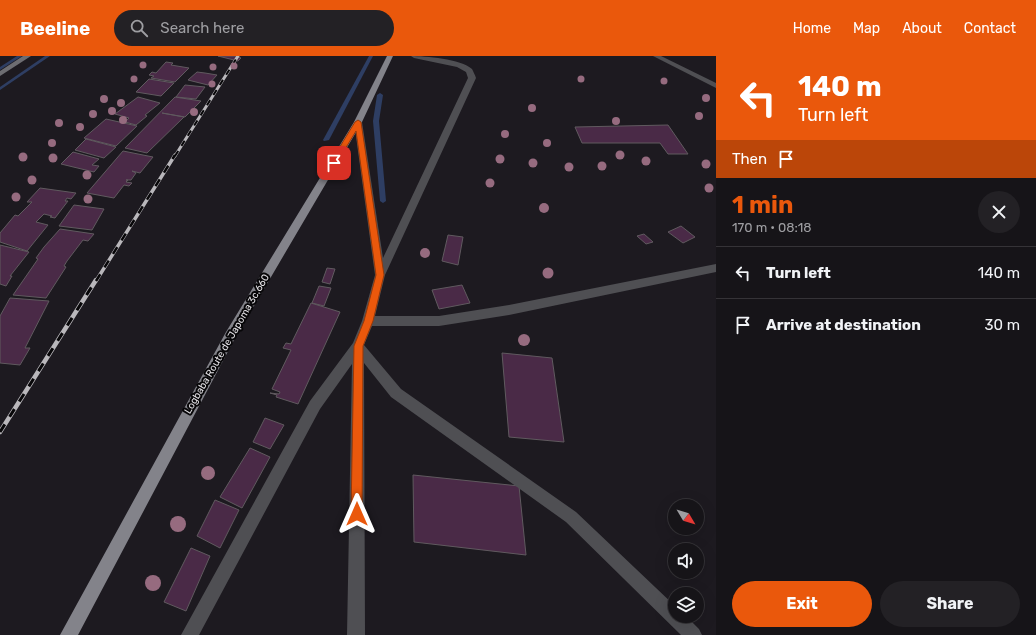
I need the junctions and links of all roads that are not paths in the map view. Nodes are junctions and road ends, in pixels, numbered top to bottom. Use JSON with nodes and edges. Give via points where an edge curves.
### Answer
{"nodes":[{"id":1,"x":28,"y":56,"type":"edge"},
{"id":2,"x":390,"y":56,"type":"edge"},
{"id":3,"x":414,"y":56,"type":"edge"},
{"id":4,"x":656,"y":56,"type":"edge"},
{"id":5,"x":0,"y":74,"type":"edge"},
{"id":6,"x":716,"y":86,"type":"edge"},
{"id":7,"x":358,"y":122,"type":"junction"},
{"id":8,"x":716,"y":268,"type":"edge"},
{"id":9,"x":380,"y":275,"type":"junction"},
{"id":10,"x":368,"y":321,"type":"junction"},
{"id":11,"x":358,"y":346,"type":"junction"},
{"id":12,"x":69,"y":635,"type":"edge"},
{"id":13,"x":190,"y":635,"type":"edge"},
{"id":14,"x":356,"y":635,"type":"edge"},
{"id":15,"x":693,"y":635,"type":"edge"}],
"edges":[{"from":1,"to":5,"type":"main road"},
{"from":2,"to":7,"type":"main road","name":"Logbaba Route de Japoma 3c.660"},
{"from":3,"to":9,"type":"street","via":[[458,65],[469,70],[472,78]]},
{"from":4,"to":6,"type":"street"},
{"from":7,"to":9,"type":"street"},
{"from":7,"to":12,"type":"main road","name":"Logbaba Route de Japoma 3c.660","via":[[230,336]]},
{"from":8,"to":10,"type":"street","via":[[509,310],[439,321]]},
{"from":9,"to":10,"type":"street"},
{"from":10,"to":11,"type":"street"},
{"from":11,"to":13,"type":"street","via":[[315,405]]},
{"from":11,"to":14,"type":"street"},
{"from":11,"to":15,"type":"street","via":[[396,393],[571,517]]}]}
